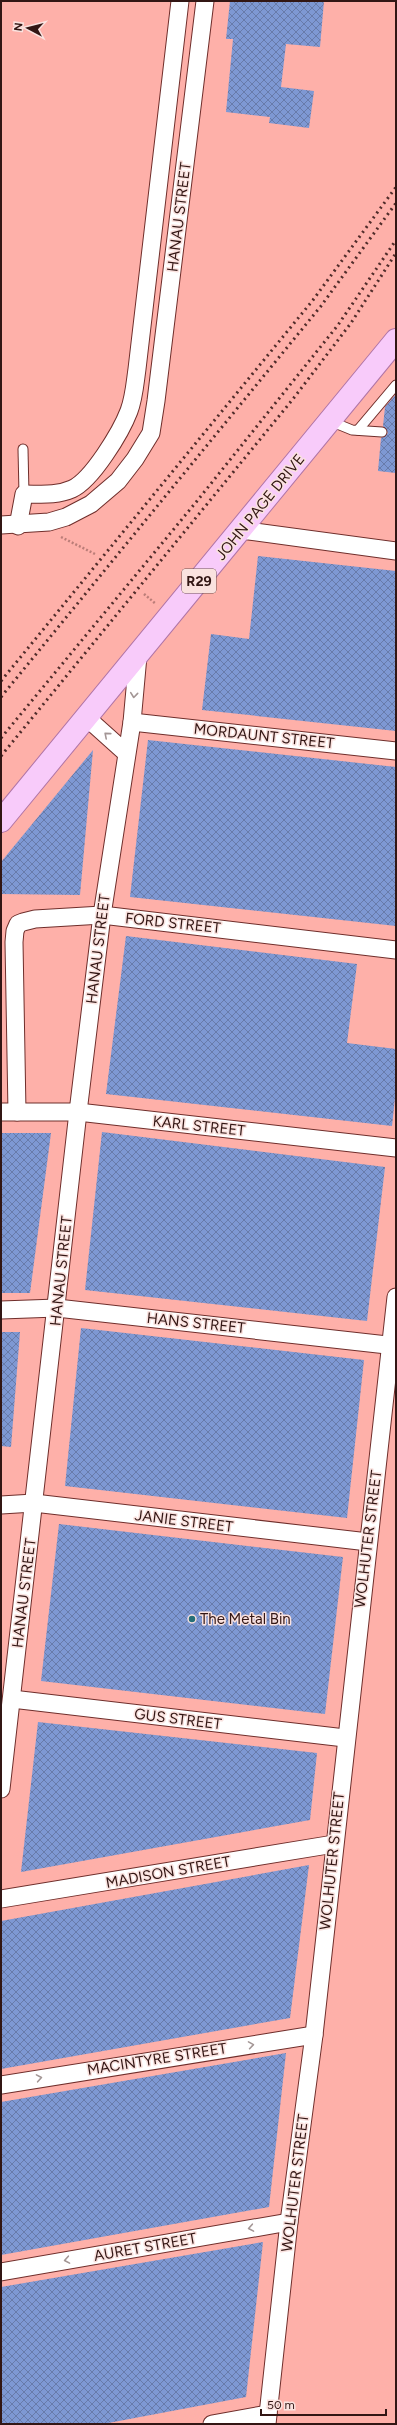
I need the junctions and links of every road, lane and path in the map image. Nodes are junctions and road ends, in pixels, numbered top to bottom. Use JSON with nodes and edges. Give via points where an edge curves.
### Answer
{"nodes":[{"id":1,"x":180,"y":1,"type":"edge"},
{"id":2,"x":205,"y":1,"type":"edge"},
{"id":3,"x":396,"y":340,"type":"edge"},
{"id":4,"x":396,"y":386,"type":"edge"},
{"id":5,"x":330,"y":421,"type":"junction"},
{"id":6,"x":358,"y":430,"type":"junction"},
{"id":7,"x":382,"y":432,"type":"dead end"},
{"id":8,"x":23,"y":449,"type":"dead end"},
{"id":9,"x":24,"y":494,"type":"junction"},
{"id":10,"x":49,"y":522,"type":"junction"},
{"id":11,"x":1,"y":526,"type":"edge"},
{"id":12,"x":18,"y":526,"type":"junction"},
{"id":13,"x":241,"y":530,"type":"junction"},
{"id":14,"x":396,"y":551,"type":"edge"},
{"id":15,"x":95,"y":554,"type":"dead end"},
{"id":16,"x":144,"y":594,"type":"dead end"},
{"id":17,"x":149,"y":598,"type":"dead end"},
{"id":18,"x":138,"y":656,"type":"junction"},
{"id":19,"x":87,"y":718,"type":"junction"},
{"id":20,"x":132,"y":722,"type":"junction"},
{"id":21,"x":396,"y":751,"type":"edge"},
{"id":22,"x":126,"y":753,"type":"junction"},
{"id":23,"x":1,"y":821,"type":"edge"},
{"id":24,"x":102,"y":916,"type":"junction"},
{"id":25,"x":396,"y":950,"type":"edge"},
{"id":26,"x":9,"y":1112,"type":"edge"},
{"id":27,"x":78,"y":1112,"type":"junction"},
{"id":28,"x":396,"y":1148,"type":"edge"},
{"id":29,"x":396,"y":1297,"type":"edge"},
{"id":30,"x":57,"y":1308,"type":"junction"},
{"id":31,"x":1,"y":1310,"type":"edge"},
{"id":32,"x":394,"y":1345,"type":"edge"},
{"id":33,"x":34,"y":1503,"type":"junction"},
{"id":34,"x":1,"y":1505,"type":"edge"},
{"id":35,"x":368,"y":1542,"type":"junction"},
{"id":36,"x":12,"y":1699,"type":"junction"},
{"id":37,"x":345,"y":1738,"type":"junction"},
{"id":38,"x":1,"y":1789,"type":"edge"},
{"id":39,"x":334,"y":1844,"type":"junction"},
{"id":40,"x":1,"y":1899,"type":"edge"},
{"id":41,"x":314,"y":2035,"type":"junction"},
{"id":42,"x":1,"y":2085,"type":"edge"},
{"id":43,"x":289,"y":2222,"type":"junction"},
{"id":44,"x":1,"y":2272,"type":"edge"},
{"id":45,"x":267,"y":2419,"type":"edge"},
{"id":46,"x":212,"y":2424,"type":"edge"}],
"edges":[{"from":1,"to":9,"type":"street","via":[[137,370],[130,410],[89,476],[73,489],[56,495]]},
{"from":2,"to":10,"type":"street","name":"HANAU STREET","via":[[157,394],[150,433],[118,481],[80,511]]},
{"from":3,"to":5,"type":"main road","name":"JOHN PAGE DRIVE","number":"R29"},
{"from":4,"to":6,"type":"lane"},
{"from":5,"to":6,"type":"lane","via":[[341,427]]},
{"from":5,"to":13,"type":"main road","name":"JOHN PAGE DRIVE","number":"R29"},
{"from":6,"to":7,"type":"lane"},
{"from":8,"to":9,"type":"lane"},
{"from":9,"to":12,"type":"street"},
{"from":10,"to":12,"type":"street"},
{"from":10,"to":15,"type":"path","via":[[53,533]]},
{"from":11,"to":12,"type":"street"},
{"from":13,"to":14,"type":"street"},
{"from":13,"to":18,"type":"main road","name":"JOHN PAGE DRIVE","number":"R29"},
{"from":16,"to":17,"type":"path"},
{"from":18,"to":19,"type":"main road","name":"JOHN PAGE DRIVE","number":"R29"},
{"from":18,"to":20,"type":"street","name":"HANAU STREET","one_way":true},
{"from":22,"to":19,"type":"street","one_way":true},
{"from":19,"to":23,"type":"main road","name":"JOHN PAGE DRIVE","number":"R29"},
{"from":20,"to":21,"type":"street","name":"MORDAUNT STREET"},
{"from":20,"to":22,"type":"street","name":"HANAU STREET"},
{"from":22,"to":24,"type":"street","name":"HANAU STREET"},
{"from":24,"to":25,"type":"street","name":"FORD STREET"},
{"from":24,"to":26,"type":"street","name":"FORD STREET","via":[[35,919],[18,924],[15,931]]},
{"from":24,"to":27,"type":"street","name":"HANAU STREET"},
{"from":26,"to":27,"type":"street","name":"KARL STREET"},
{"from":27,"to":28,"type":"street","name":"KARL STREET"},
{"from":27,"to":30,"type":"street","name":"HANAU STREET"},
{"from":29,"to":32,"type":"street","name":"WOLHUTER STREET"},
{"from":30,"to":31,"type":"street","name":"HANS STREET"},
{"from":30,"to":32,"type":"street","name":"HANS STREET"},
{"from":30,"to":33,"type":"street","name":"HANAU STREET"},
{"from":32,"to":35,"type":"street","name":"WOLHUTER STREET"},
{"from":33,"to":34,"type":"street","name":"JANIE STREET"},
{"from":33,"to":35,"type":"street","name":"JANIE STREET"},
{"from":33,"to":36,"type":"street","name":"HANAU STREET"},
{"from":35,"to":37,"type":"street","name":"WOLHUTER STREET"},
{"from":36,"to":37,"type":"street","name":"GUS STREET"},
{"from":36,"to":38,"type":"street","name":"HANAU STREET"},
{"from":37,"to":39,"type":"street","name":"WOLHUTER STREET"},
{"from":39,"to":40,"type":"street","name":"MADISON STREET"},
{"from":39,"to":41,"type":"street","name":"WOLHUTER STREET"},
{"from":42,"to":41,"type":"street","name":"MACINTYRE STREET","one_way":true},
{"from":41,"to":43,"type":"street","name":"WOLHUTER STREET"},
{"from":43,"to":44,"type":"street","name":"AURET STREET","one_way":true},
{"from":43,"to":45,"type":"street","name":"WOLHUTER STREET"},
{"from":45,"to":46,"type":"street"}]}
